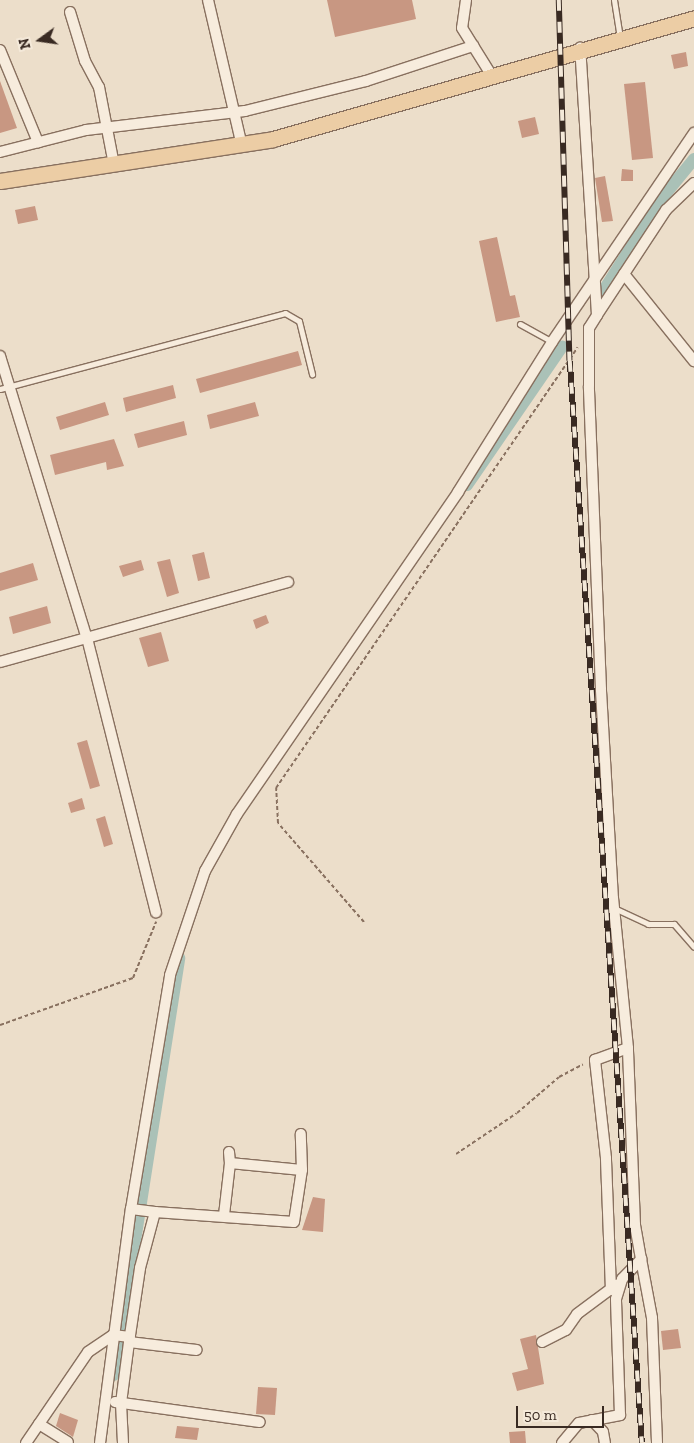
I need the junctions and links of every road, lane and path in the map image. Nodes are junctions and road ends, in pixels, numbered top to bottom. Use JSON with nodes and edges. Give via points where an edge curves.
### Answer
{"nodes":[{"id":1,"x":208,"y":0,"type":"edge"},
{"id":2,"x":466,"y":0,"type":"edge"},
{"id":3,"x":614,"y":0,"type":"edge"},
{"id":4,"x":70,"y":12,"type":"dead end"},
{"id":5,"x":694,"y":18,"type":"edge"},
{"id":6,"x":620,"y":39,"type":"junction"},
{"id":7,"x":473,"y":46,"type":"junction"},
{"id":8,"x":580,"y":48,"type":"junction"},
{"id":9,"x":0,"y":50,"type":"edge"},
{"id":10,"x":492,"y":76,"type":"junction"},
{"id":11,"x":234,"y":112,"type":"junction"},
{"id":12,"x":108,"y":126,"type":"junction"},
{"id":13,"x":694,"y":133,"type":"edge"},
{"id":14,"x":38,"y":142,"type":"junction"},
{"id":15,"x":242,"y":146,"type":"junction"},
{"id":16,"x":0,"y":152,"type":"edge"},
{"id":17,"x":113,"y":160,"type":"junction"},
{"id":18,"x":0,"y":181,"type":"edge"},
{"id":19,"x":694,"y":183,"type":"edge"},
{"id":20,"x":624,"y":274,"type":"junction"},
{"id":21,"x":593,"y":285,"type":"junction"},
{"id":22,"x":597,"y":315,"type":"junction"},
{"id":23,"x":520,"y":324,"type":"dead end"},
{"id":24,"x":590,"y":328,"type":"junction"},
{"id":25,"x":552,"y":342,"type":"junction"},
{"id":26,"x":0,"y":356,"type":"edge"},
{"id":27,"x":694,"y":361,"type":"edge"},
{"id":28,"x":312,"y":374,"type":"dead end"},
{"id":29,"x":4,"y":388,"type":"edge"},
{"id":30,"x":288,"y":582,"type":"dead end"},
{"id":31,"x":87,"y":638,"type":"junction"},
{"id":32,"x":0,"y":662,"type":"edge"},
{"id":33,"x":614,"y":908,"type":"junction"},
{"id":34,"x":156,"y":912,"type":"joint"},
{"id":35,"x":364,"y":922,"type":"dead end"},
{"id":36,"x":694,"y":947,"type":"edge"},
{"id":37,"x":0,"y":1025,"type":"edge"},
{"id":38,"x":628,"y":1048,"type":"junction"},
{"id":39,"x":595,"y":1060,"type":"junction"},
{"id":40,"x":301,"y":1134,"type":"dead end"},
{"id":41,"x":229,"y":1152,"type":"dead end"},
{"id":42,"x":456,"y":1154,"type":"dead end"},
{"id":43,"x":230,"y":1163,"type":"junction"},
{"id":44,"x":302,"y":1170,"type":"junction"},
{"id":45,"x":132,"y":1209,"type":"junction"},
{"id":46,"x":150,"y":1211,"type":"junction"},
{"id":47,"x":224,"y":1215,"type":"junction"},
{"id":48,"x":641,"y":1260,"type":"junction"},
{"id":49,"x":622,"y":1280,"type":"junction"},
{"id":50,"x":611,"y":1290,"type":"junction"},
{"id":51,"x":123,"y":1337,"type":"junction"},
{"id":52,"x":542,"y":1342,"type":"dead end"},
{"id":53,"x":197,"y":1350,"type":"dead end"},
{"id":54,"x":112,"y":1402,"type":"junction"},
{"id":55,"x":592,"y":1420,"type":"junction"},
{"id":56,"x":260,"y":1422,"type":"dead end"},
{"id":57,"x":39,"y":1424,"type":"junction"},
{"id":58,"x":68,"y":1442,"type":"dead end"},
{"id":59,"x":26,"y":1443,"type":"edge"},
{"id":60,"x":100,"y":1443,"type":"edge"},
{"id":61,"x":123,"y":1443,"type":"edge"},
{"id":62,"x":562,"y":1443,"type":"edge"},
{"id":63,"x":605,"y":1443,"type":"edge"},
{"id":64,"x":657,"y":1443,"type":"edge"}],
"edges":[{"from":1,"to":11,"type":"street"},
{"from":2,"to":7,"type":"street","via":[[462,28]]},
{"from":3,"to":6,"type":"lane"},
{"from":4,"to":12,"type":"street"},
{"from":5,"to":6,"type":"main road"},
{"from":6,"to":8,"type":"main road"},
{"from":7,"to":10,"type":"street"},
{"from":7,"to":11,"type":"street","via":[[366,81]]},
{"from":8,"to":10,"type":"main road"},
{"from":8,"to":21,"type":"street"},
{"from":9,"to":14,"type":"street"},
{"from":10,"to":15,"type":"main road"},
{"from":11,"to":12,"type":"street"},
{"from":11,"to":15,"type":"street"},
{"from":12,"to":14,"type":"street"},
{"from":12,"to":17,"type":"street"},
{"from":13,"to":21,"type":"street"},
{"from":14,"to":16,"type":"street"},
{"from":15,"to":17,"type":"main road"},
{"from":17,"to":18,"type":"main road"},
{"from":19,"to":20,"type":"street","via":[[666,210]]},
{"from":20,"to":22,"type":"street"},
{"from":20,"to":27,"type":"street"},
{"from":21,"to":22,"type":"street"},
{"from":21,"to":25,"type":"street"},
{"from":22,"to":24,"type":"street"},
{"from":23,"to":25,"type":"lane"},
{"from":24,"to":33,"type":"street"},
{"from":24,"to":35,"type":"path","via":[[276,788],[278,823]]},
{"from":25,"to":45,"type":"street","via":[[458,492],[237,814],[205,871],[170,975]]},
{"from":26,"to":29,"type":"street"},
{"from":28,"to":29,"type":"lane","via":[[299,321],[285,313]]},
{"from":29,"to":31,"type":"street"},
{"from":30,"to":31,"type":"street"},
{"from":31,"to":32,"type":"street"},
{"from":31,"to":34,"type":"street"},
{"from":33,"to":36,"type":"lane","via":[[648,924],[674,924]]},
{"from":33,"to":38,"type":"street"},
{"from":34,"to":37,"type":"path","via":[[154,930],[133,978]]},
{"from":38,"to":39,"type":"street"},
{"from":38,"to":48,"type":"street","via":[[634,1224]]},
{"from":39,"to":42,"type":"path","via":[[567,1071],[517,1113]]},
{"from":39,"to":50,"type":"street","via":[[606,1158]]},
{"from":40,"to":44,"type":"street"},
{"from":41,"to":43,"type":"street"},
{"from":43,"to":44,"type":"street"},
{"from":43,"to":47,"type":"street"},
{"from":44,"to":47,"type":"street","via":[[294,1222]]},
{"from":45,"to":46,"type":"street"},
{"from":45,"to":51,"type":"street"},
{"from":46,"to":47,"type":"street"},
{"from":46,"to":51,"type":"street"},
{"from":48,"to":49,"type":"street"},
{"from":48,"to":64,"type":"street","via":[[652,1318]]},
{"from":49,"to":50,"type":"street"},
{"from":49,"to":55,"type":"street","via":[[616,1299],[620,1415]]},
{"from":50,"to":52,"type":"street","via":[[576,1314],[566,1330]]},
{"from":51,"to":53,"type":"street"},
{"from":51,"to":54,"type":"street"},
{"from":51,"to":54,"type":"street"},
{"from":51,"to":57,"type":"street","via":[[88,1352]]},
{"from":54,"to":56,"type":"street"},
{"from":54,"to":60,"type":"street"},
{"from":54,"to":61,"type":"street"},
{"from":55,"to":62,"type":"street","via":[[579,1423]]},
{"from":55,"to":63,"type":"street","via":[[603,1432]]},
{"from":57,"to":58,"type":"street"},
{"from":57,"to":59,"type":"street"}]}
